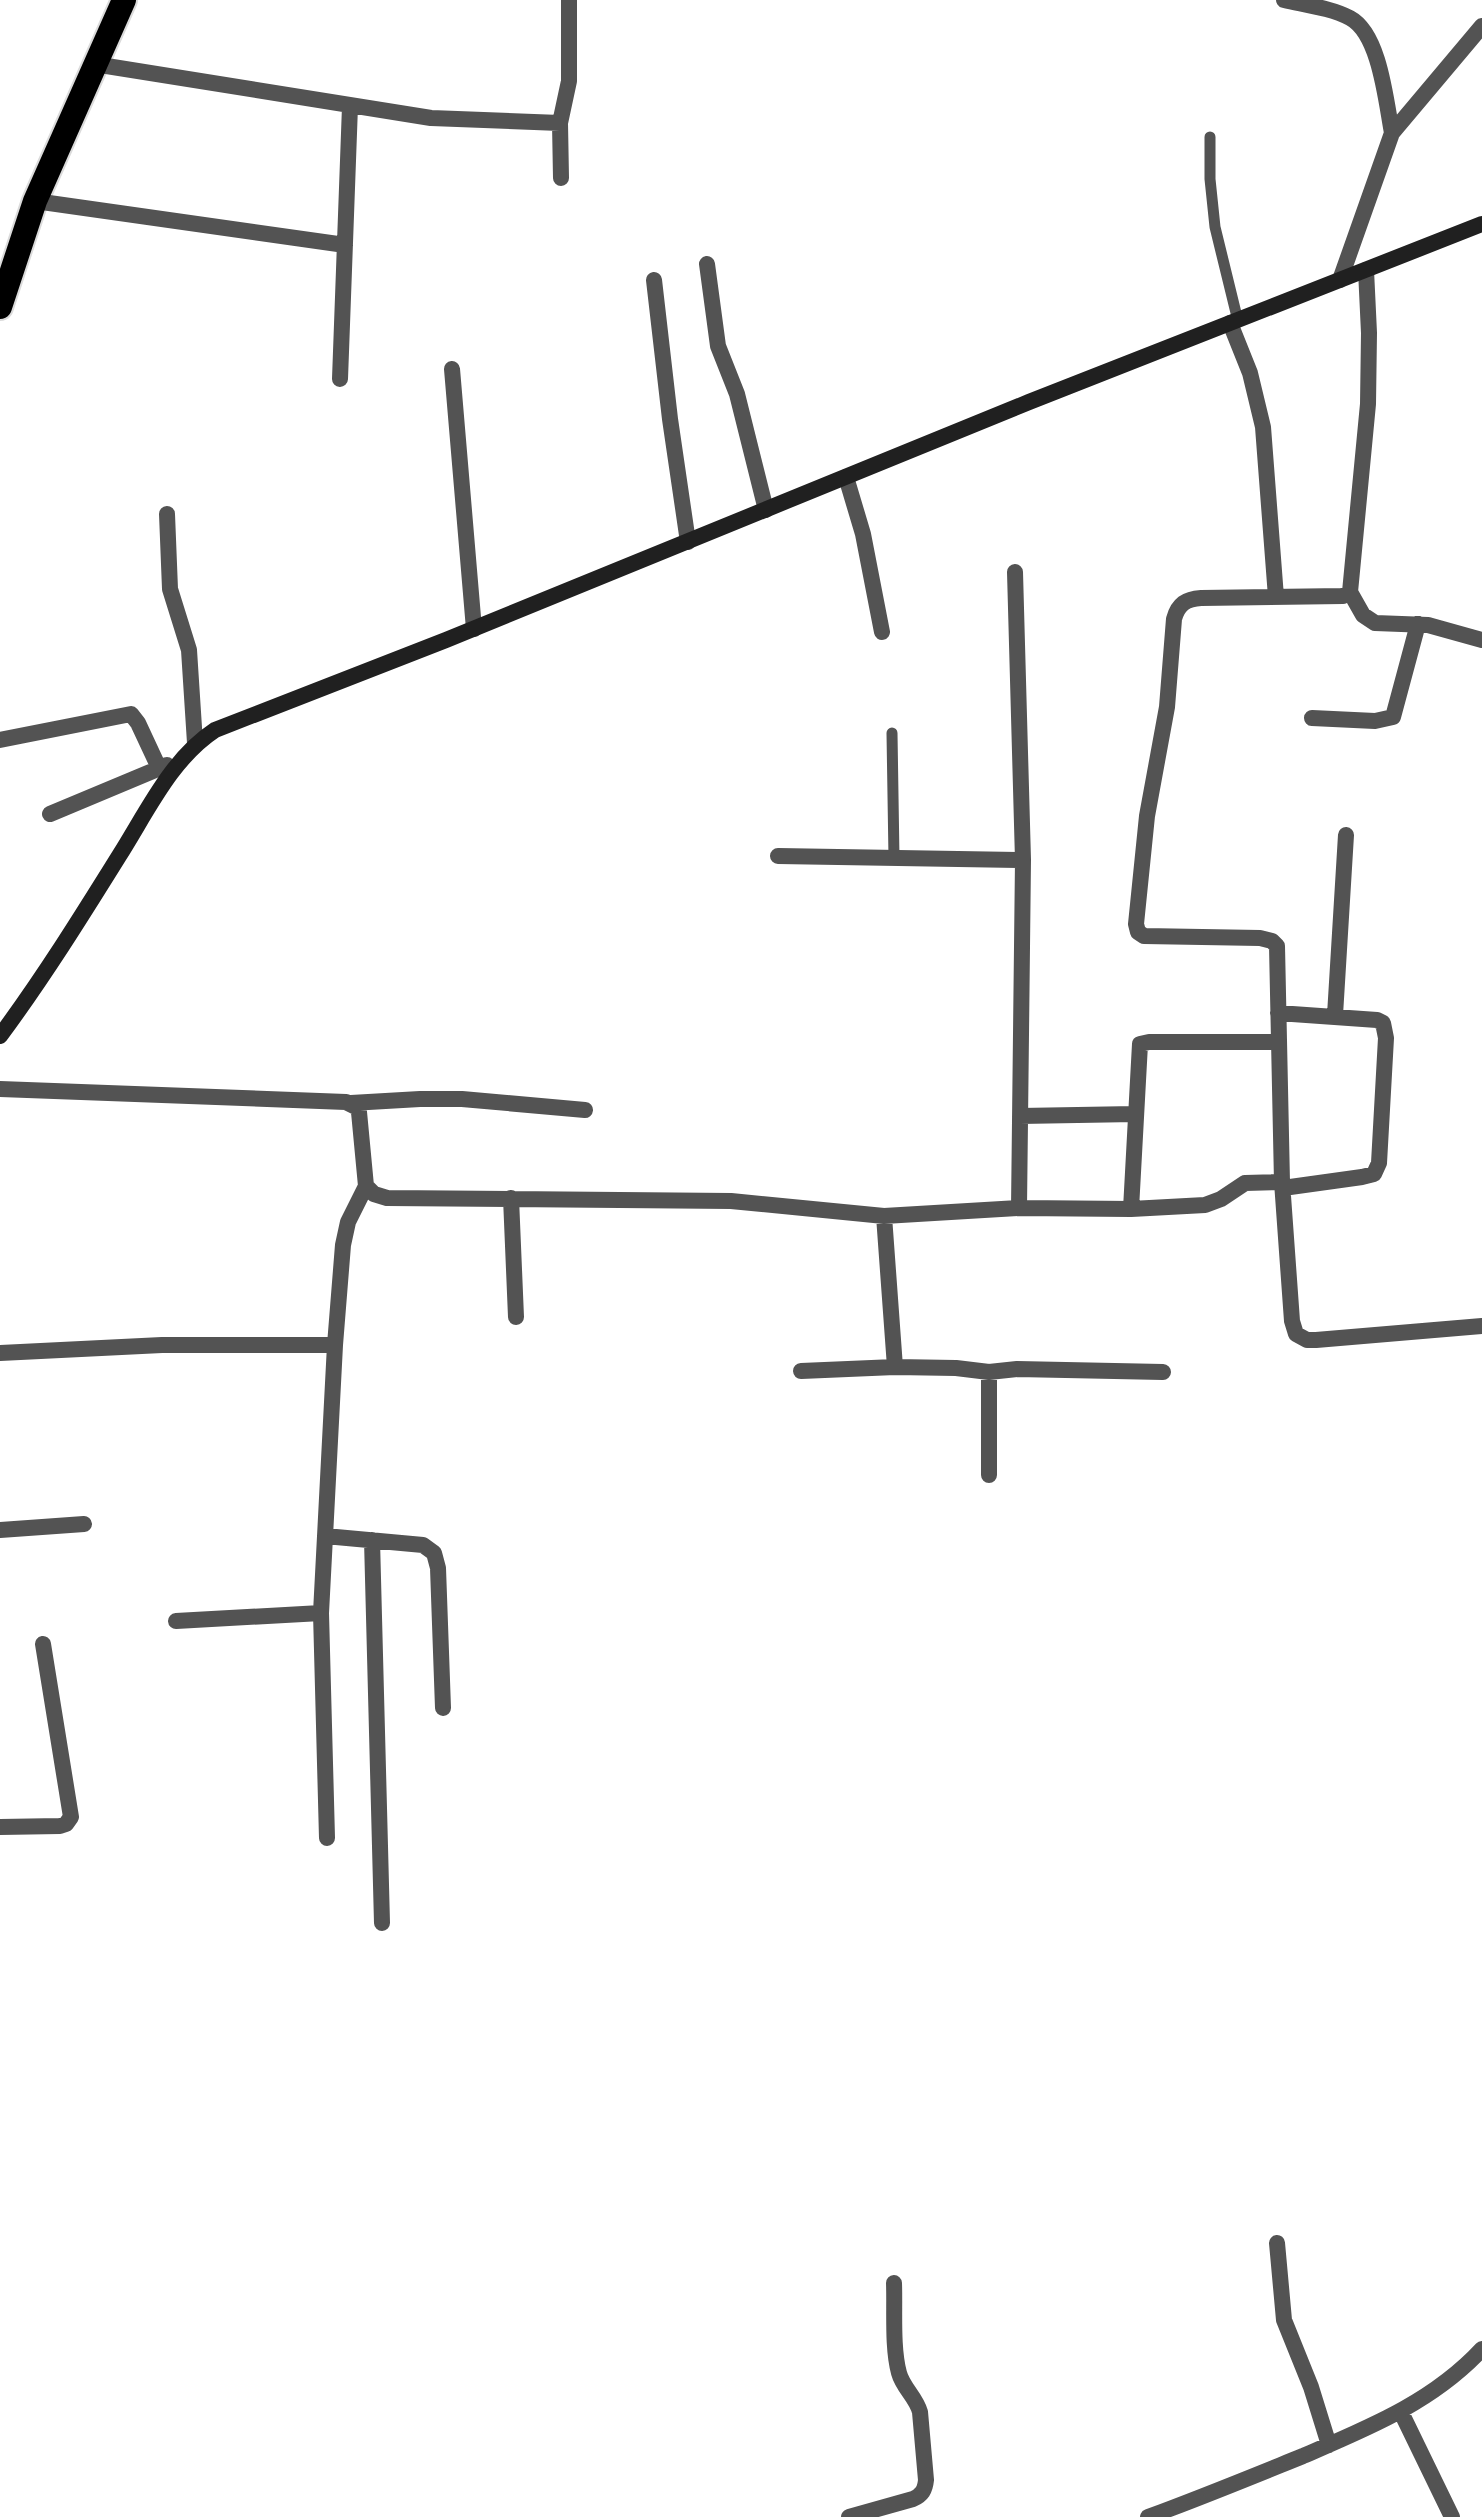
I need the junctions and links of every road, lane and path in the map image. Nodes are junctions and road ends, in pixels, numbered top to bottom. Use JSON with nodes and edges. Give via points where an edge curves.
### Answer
{"nodes":[{"id":1,"x":124,"y":0,"type":"edge"},
{"id":2,"x":569,"y":0,"type":"edge"},
{"id":3,"x":1284,"y":0,"type":"edge"},
{"id":4,"x":1332,"y":6,"type":"edge"},
{"id":5,"x":1482,"y":26,"type":"edge"},
{"id":6,"x":94,"y":64,"type":"junction"},
{"id":7,"x":350,"y":106,"type":"junction"},
{"id":8,"x":560,"y":123,"type":"junction"},
{"id":9,"x":1392,"y":133,"type":"junction"},
{"id":10,"x":1210,"y":137,"type":"dead end"},
{"id":11,"x":561,"y":178,"type":"dead end"},
{"id":12,"x":35,"y":201,"type":"junction"},
{"id":13,"x":1482,"y":224,"type":"edge"},
{"id":14,"x":345,"y":245,"type":"junction"},
{"id":15,"x":707,"y":264,"type":"dead end"},
{"id":16,"x":1366,"y":270,"type":"junction"},
{"id":17,"x":654,"y":280,"type":"dead end"},
{"id":18,"x":1340,"y":280,"type":"junction"},
{"id":19,"x":0,"y":307,"type":"edge"},
{"id":20,"x":1234,"y":322,"type":"junction"},
{"id":21,"x":452,"y":369,"type":"dead end"},
{"id":22,"x":340,"y":379,"type":"dead end"},
{"id":23,"x":846,"y":477,"type":"junction"},
{"id":24,"x":766,"y":510,"type":"junction"},
{"id":25,"x":167,"y":514,"type":"dead end"},
{"id":26,"x":688,"y":542,"type":"junction"},
{"id":27,"x":1015,"y":572,"type":"dead end"},
{"id":28,"x":1350,"y":592,"type":"junction"},
{"id":29,"x":1276,"y":597,"type":"junction"},
{"id":30,"x":1418,"y":624,"type":"junction"},
{"id":31,"x":474,"y":629,"type":"junction"},
{"id":32,"x":882,"y":632,"type":"dead end"},
{"id":33,"x":1482,"y":640,"type":"edge"},
{"id":34,"x":1312,"y":718,"type":"dead end"},
{"id":35,"x":892,"y":733,"type":"dead end"},
{"id":36,"x":0,"y":740,"type":"edge"},
{"id":37,"x":195,"y":743,"type":"junction"},
{"id":38,"x":182,"y":758,"type":"junction"},
{"id":39,"x":159,"y":768,"type":"junction"},
{"id":40,"x":50,"y":814,"type":"dead end"},
{"id":41,"x":1346,"y":835,"type":"dead end"},
{"id":42,"x":778,"y":856,"type":"dead end"},
{"id":43,"x":894,"y":858,"type":"junction"},
{"id":44,"x":1023,"y":860,"type":"junction"},
{"id":45,"x":1278,"y":1013,"type":"junction"},
{"id":46,"x":1335,"y":1015,"type":"junction"},
{"id":47,"x":0,"y":1036,"type":"edge"},
{"id":48,"x":1278,"y":1042,"type":"junction"},
{"id":49,"x":0,"y":1089,"type":"edge"},
{"id":50,"x":351,"y":1103,"type":"junction"},
{"id":51,"x":585,"y":1110,"type":"dead end"},
{"id":52,"x":1135,"y":1114,"type":"junction"},
{"id":53,"x":1020,"y":1116,"type":"junction"},
{"id":54,"x":1282,"y":1185,"type":"junction"},
{"id":55,"x":366,"y":1186,"type":"junction"},
{"id":56,"x":511,"y":1198,"type":"junction"},
{"id":57,"x":1019,"y":1208,"type":"junction"},
{"id":58,"x":1131,"y":1209,"type":"junction"},
{"id":59,"x":884,"y":1216,"type":"junction"},
{"id":60,"x":516,"y":1317,"type":"dead end"},
{"id":61,"x":1482,"y":1326,"type":"edge"},
{"id":62,"x":335,"y":1345,"type":"junction"},
{"id":63,"x":0,"y":1353,"type":"edge"},
{"id":64,"x":895,"y":1367,"type":"junction"},
{"id":65,"x":801,"y":1371,"type":"dead end"},
{"id":66,"x":989,"y":1372,"type":"junction"},
{"id":67,"x":1163,"y":1372,"type":"dead end"},
{"id":68,"x":989,"y":1475,"type":"dead end"},
{"id":69,"x":84,"y":1524,"type":"dead end"},
{"id":70,"x":0,"y":1530,"type":"edge"},
{"id":71,"x":325,"y":1536,"type":"junction"},
{"id":72,"x":372,"y":1540,"type":"junction"},
{"id":73,"x":321,"y":1613,"type":"junction"},
{"id":74,"x":176,"y":1621,"type":"dead end"},
{"id":75,"x":43,"y":1644,"type":"dead end"},
{"id":76,"x":443,"y":1708,"type":"dead end"},
{"id":77,"x":0,"y":1827,"type":"edge"},
{"id":78,"x":327,"y":1838,"type":"dead end"},
{"id":79,"x":382,"y":1923,"type":"dead end"},
{"id":80,"x":1277,"y":2243,"type":"dead end"},
{"id":81,"x":894,"y":2283,"type":"dead end"},
{"id":82,"x":1482,"y":2349,"type":"edge"},
{"id":83,"x":1401,"y":2412,"type":"junction"},
{"id":84,"x":1329,"y":2445,"type":"junction"},
{"id":85,"x":849,"y":2517,"type":"edge"},
{"id":86,"x":1148,"y":2517,"type":"edge"},
{"id":87,"x":1452,"y":2517,"type":"edge"}],
"edges":[{"from":1,"to":6,"type":"highway"},
{"from":2,"to":8,"type":"street","via":[[568,90]]},
{"from":3,"to":4,"type":"street"},
{"from":4,"to":9,"type":"street","via":[[1370,40]]},
{"from":5,"to":9,"type":"street"},
{"from":6,"to":7,"type":"street"},
{"from":6,"to":12,"type":"highway"},
{"from":7,"to":8,"type":"street","via":[[457,120]]},
{"from":7,"to":14,"type":"street"},
{"from":8,"to":11,"type":"street"},
{"from":9,"to":18,"type":"street"},
{"from":10,"to":20,"type":"lane","via":[[1215,227]]},
{"from":12,"to":14,"type":"street"},
{"from":12,"to":19,"type":"highway"},
{"from":13,"to":16,"type":"street"},
{"from":14,"to":22,"type":"street"},
{"from":15,"to":24,"type":"street","via":[[718,346],[737,394]]},
{"from":16,"to":18,"type":"street"},
{"from":16,"to":28,"type":"street","via":[[1368,404]]},
{"from":17,"to":26,"type":"street"},
{"from":18,"to":20,"type":"street"},
{"from":20,"to":23,"type":"street"},
{"from":20,"to":29,"type":"street","via":[[1263,427]]},
{"from":21,"to":31,"type":"street"},
{"from":23,"to":24,"type":"street"},
{"from":23,"to":32,"type":"street"},
{"from":24,"to":26,"type":"street"},
{"from":25,"to":37,"type":"street","via":[[170,589],[189,650]]},
{"from":26,"to":31,"type":"street"},
{"from":27,"to":44,"type":"street"},
{"from":28,"to":29,"type":"street"},
{"from":28,"to":30,"type":"street","via":[[1363,615],[1375,623]]},
{"from":29,"to":45,"type":"street","via":[[1191,599],[1176,612],[1136,924],[1144,936],[1272,941],[1278,950]]},
{"from":30,"to":33,"type":"street"},
{"from":30,"to":34,"type":"street","via":[[1393,717]]},
{"from":31,"to":37,"type":"street","via":[[215,730]]},
{"from":35,"to":43,"type":"lane"},
{"from":36,"to":39,"type":"street","via":[[131,714]]},
{"from":37,"to":38,"type":"street"},
{"from":38,"to":39,"type":"street"},
{"from":38,"to":47,"type":"street"},
{"from":39,"to":40,"type":"street"},
{"from":41,"to":46,"type":"street"},
{"from":42,"to":43,"type":"street"},
{"from":43,"to":44,"type":"street"},
{"from":44,"to":53,"type":"street"},
{"from":45,"to":46,"type":"street"},
{"from":45,"to":48,"type":"street"},
{"from":46,"to":54,"type":"street","via":[[1377,1020],[1385,1029],[1379,1163],[1370,1176]]},
{"from":48,"to":52,"type":"street","via":[[1142,1043]]},
{"from":48,"to":54,"type":"street"},
{"from":49,"to":50,"type":"street"},
{"from":50,"to":51,"type":"street","via":[[462,1099]]},
{"from":50,"to":55,"type":"street","via":[[361,1119]]},
{"from":52,"to":53,"type":"street"},
{"from":52,"to":58,"type":"street"},
{"from":53,"to":57,"type":"street"},
{"from":54,"to":58,"type":"street","via":[[1245,1183],[1205,1205]]},
{"from":54,"to":61,"type":"street","via":[[1292,1321],[1300,1338]]},
{"from":55,"to":56,"type":"street","via":[[387,1198]]},
{"from":55,"to":62,"type":"street","via":[[343,1245]]},
{"from":56,"to":59,"type":"street","via":[[731,1201]]},
{"from":56,"to":60,"type":"street"},
{"from":57,"to":58,"type":"street"},
{"from":57,"to":59,"type":"street"},
{"from":59,"to":64,"type":"street"},
{"from":62,"to":63,"type":"street","via":[[162,1345]]},
{"from":62,"to":71,"type":"street"},
{"from":64,"to":65,"type":"street"},
{"from":64,"to":66,"type":"street"},
{"from":66,"to":67,"type":"street"},
{"from":66,"to":68,"type":"street"},
{"from":69,"to":70,"type":"street"},
{"from":71,"to":72,"type":"street"},
{"from":71,"to":73,"type":"street"},
{"from":72,"to":76,"type":"street","via":[[423,1545],[434,1553]]},
{"from":72,"to":79,"type":"street"},
{"from":73,"to":74,"type":"street"},
{"from":73,"to":78,"type":"street"},
{"from":75,"to":77,"type":"street","via":[[71,1817],[60,1826]]},
{"from":80,"to":84,"type":"street","via":[[1284,2320]]},
{"from":81,"to":85,"type":"street","via":[[898,2366],[920,2412],[925,2489],[913,2499]]},
{"from":82,"to":83,"type":"street","via":[[1463,2370]]},
{"from":83,"to":84,"type":"street"},
{"from":83,"to":87,"type":"street"},
{"from":84,"to":86,"type":"street"}]}
